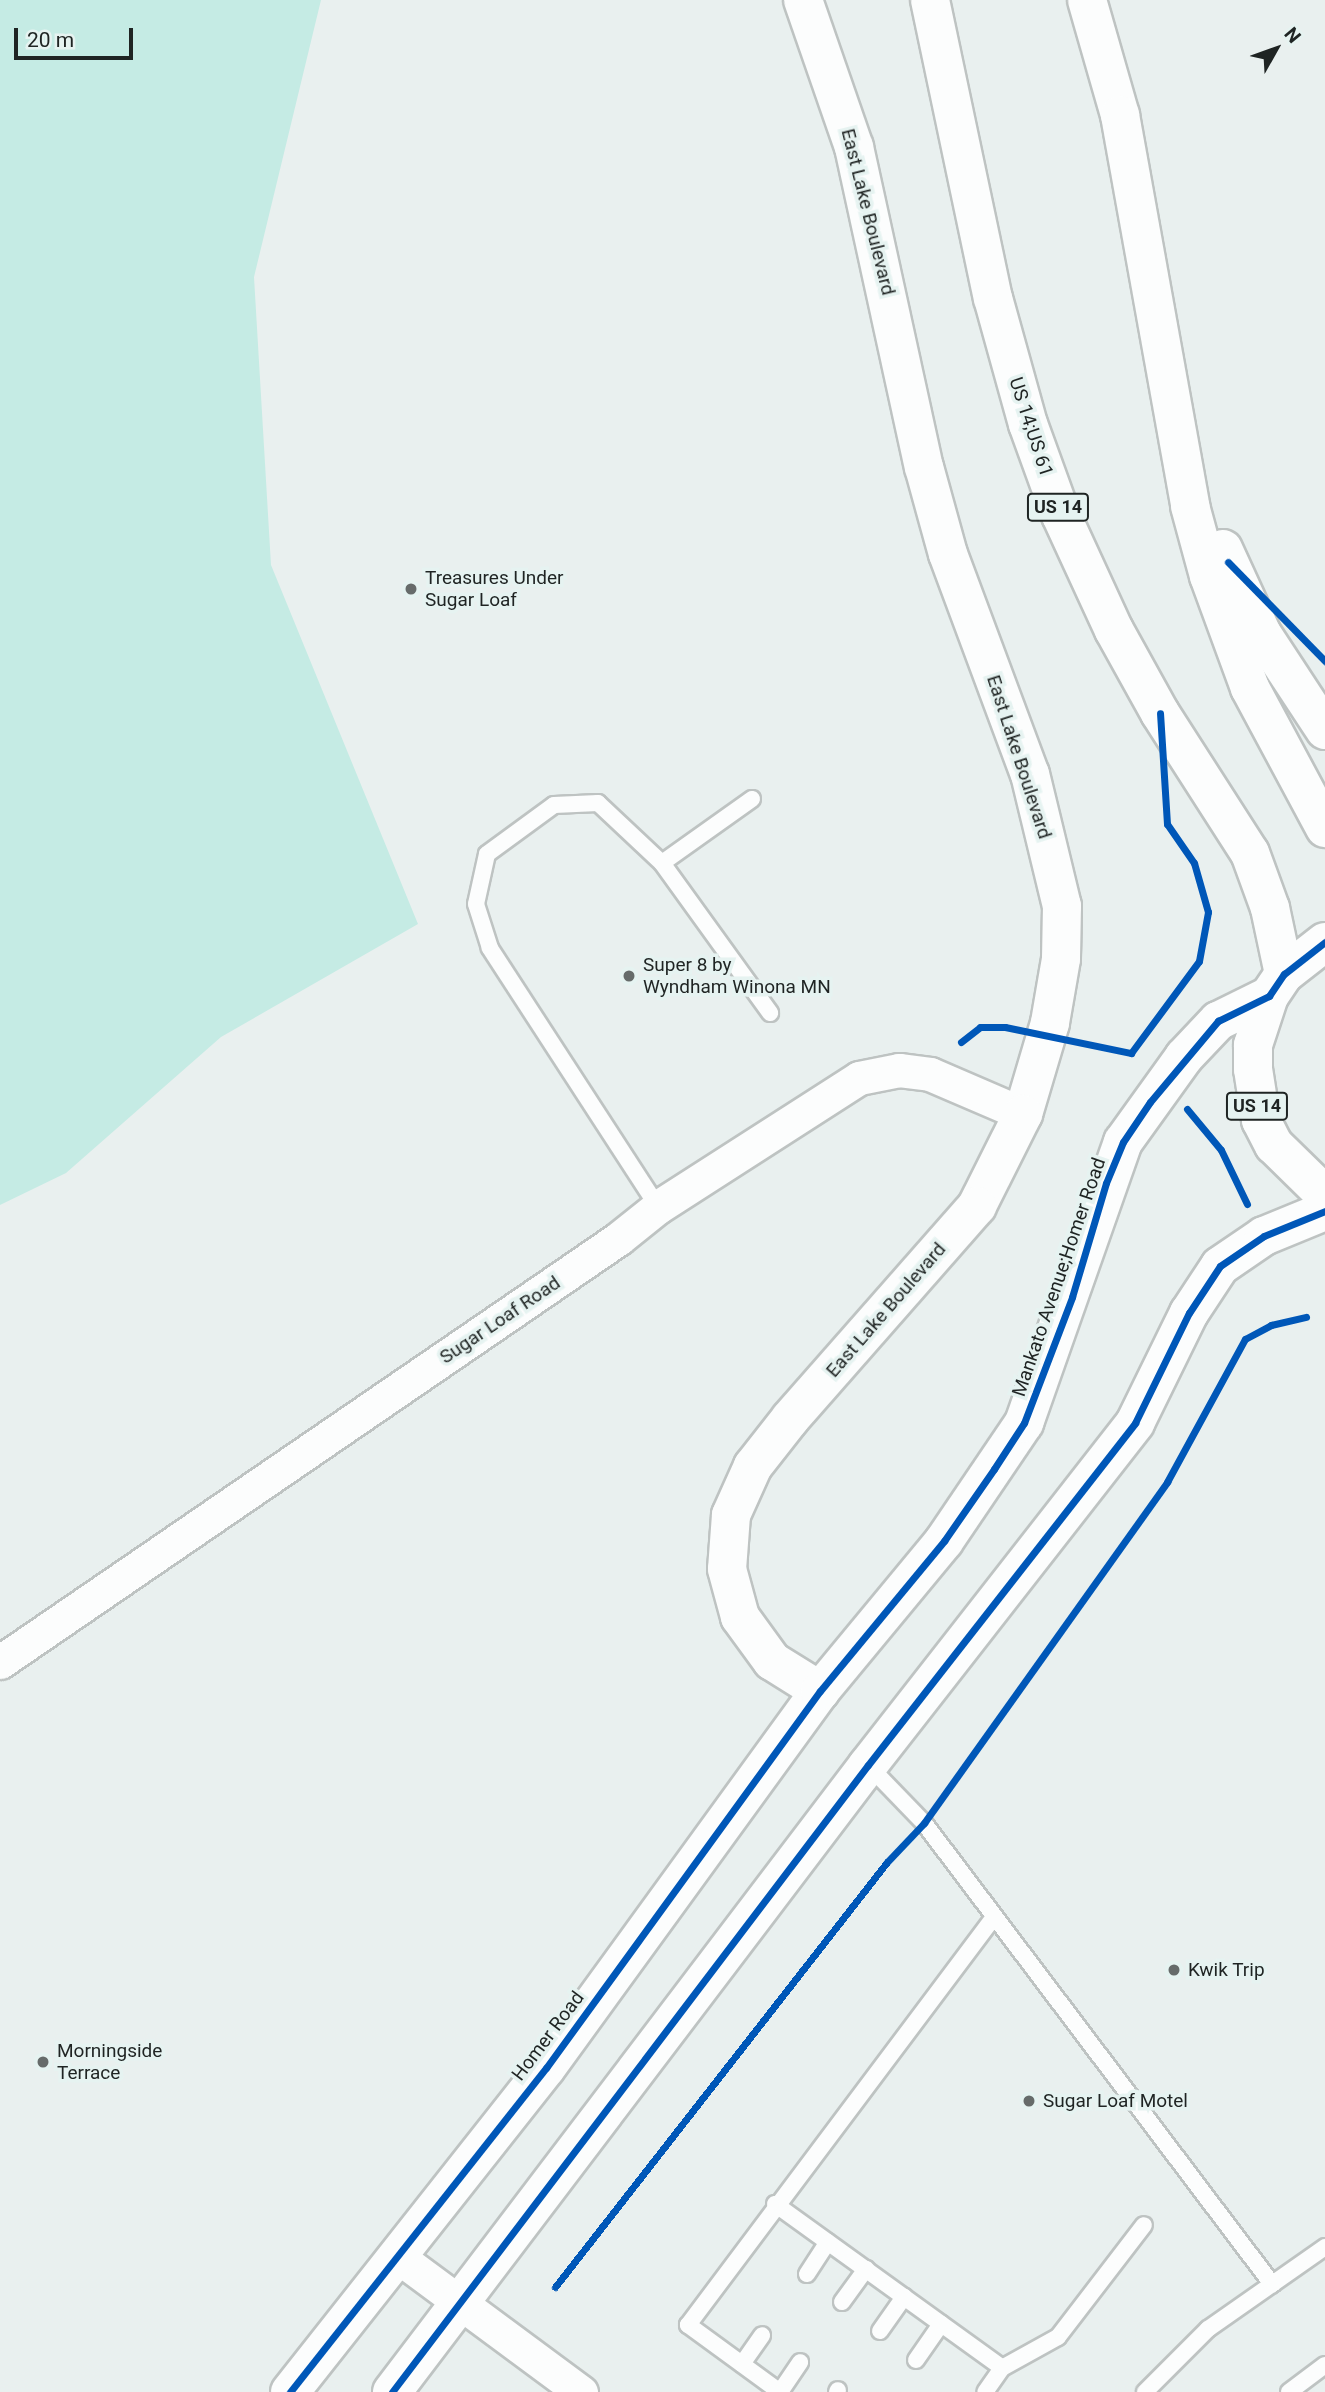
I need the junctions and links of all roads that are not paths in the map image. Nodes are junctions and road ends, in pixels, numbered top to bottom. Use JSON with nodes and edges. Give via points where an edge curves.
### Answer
{"nodes":[{"id":1,"x":803,"y":0,"type":"edge"},
{"id":2,"x":930,"y":0,"type":"edge"},
{"id":3,"x":1087,"y":0,"type":"edge"},
{"id":4,"x":1180,"y":455,"type":"junction"},
{"id":5,"x":1325,"y":730,"type":"edge"},
{"id":6,"x":752,"y":799,"type":"dead end"},
{"id":7,"x":1325,"y":828,"type":"edge"},
{"id":8,"x":662,"y":863,"type":"junction"},
{"id":9,"x":1325,"y":942,"type":"edge"},
{"id":10,"x":1276,"y":985,"type":"junction"},
{"id":11,"x":770,"y":1013,"type":"dead end"},
{"id":12,"x":1023,"y":1114,"type":"junction"},
{"id":13,"x":1325,"y":1195,"type":"edge"},
{"id":14,"x":658,"y":1206,"type":"junction"},
{"id":15,"x":1325,"y":1211,"type":"edge"},
{"id":16,"x":0,"y":1662,"type":"edge"},
{"id":17,"x":820,"y":1691,"type":"junction"},
{"id":18,"x":868,"y":1765,"type":"junction"},
{"id":19,"x":994,"y":1917,"type":"junction"},
{"id":20,"x":775,"y":2204,"type":"junction"},
{"id":21,"x":1144,"y":2225,"type":"dead end"},
{"id":22,"x":828,"y":2242,"type":"junction"},
{"id":23,"x":1325,"y":2248,"type":"edge"},
{"id":24,"x":397,"y":2256,"type":"junction"},
{"id":25,"x":866,"y":2269,"type":"junction"},
{"id":26,"x":807,"y":2274,"type":"dead end"},
{"id":27,"x":1272,"y":2284,"type":"junction"},
{"id":28,"x":904,"y":2298,"type":"junction"},
{"id":29,"x":842,"y":2302,"type":"dead end"},
{"id":30,"x":460,"y":2304,"type":"junction"},
{"id":31,"x":941,"y":2324,"type":"junction"},
{"id":32,"x":880,"y":2331,"type":"dead end"},
{"id":33,"x":762,"y":2335,"type":"dead end"},
{"id":34,"x":916,"y":2360,"type":"dead end"},
{"id":35,"x":800,"y":2362,"type":"dead end"},
{"id":36,"x":742,"y":2364,"type":"junction"},
{"id":37,"x":1325,"y":2365,"type":"edge"},
{"id":38,"x":1002,"y":2368,"type":"junction"},
{"id":39,"x":290,"y":2392,"type":"edge"},
{"id":40,"x":392,"y":2392,"type":"edge"},
{"id":41,"x":581,"y":2392,"type":"edge"},
{"id":42,"x":780,"y":2392,"type":"edge"},
{"id":43,"x":985,"y":2392,"type":"edge"},
{"id":44,"x":1145,"y":2392,"type":"edge"},
{"id":45,"x":1289,"y":2392,"type":"edge"}],
"edges":[{"from":1,"to":12,"type":"main road","name":"East Lake Boulevard","via":[[854,147],[924,467],[945,542],[1030,774],[1062,906],[1061,959],[1049,1023]]},
{"from":2,"to":10,"type":"main road","name":"US 14;US 61","number":"US 14","via":[[993,298],[1028,424],[1056,502],[1114,630],[1160,713],[1250,853],[1270,908]]},
{"from":3,"to":4,"type":"main road","via":[[1120,115]]},
{"from":4,"to":5,"type":"main road","via":[[1202,485],[1228,562],[1262,634]]},
{"from":4,"to":7,"type":"main road","via":[[1209,576],[1250,688]]},
{"from":6,"to":8,"type":"lane"},
{"from":8,"to":11,"type":"lane"},
{"from":8,"to":14,"type":"lane","via":[[598,803],[554,805],[487,854],[476,904],[490,948]]},
{"from":9,"to":10,"type":"main road"},
{"from":10,"to":13,"type":"main road","number":"US 14","via":[[1253,1045],[1261,1120],[1274,1145]]},
{"from":10,"to":17,"type":"main road","name":"Mankato Avenue;Homer Road","via":[[1218,1021],[1184,1057],[1123,1142],[1024,1423],[944,1541]]},
{"from":12,"to":14,"type":"street","name":"Sugar Loaf Road","via":[[930,1074],[899,1070],[859,1078]]},
{"from":12,"to":17,"type":"main road","name":"East Lake Boulevard","via":[[977,1206],[790,1419],[753,1466],[731,1515],[727,1569],[740,1617],[772,1661]]},
{"from":14,"to":16,"type":"street","name":"Sugar Loaf Road","via":[[618,1239]]},
{"from":15,"to":18,"type":"main road","via":[[1291,1222],[1239,1249],[1220,1266],[1189,1313],[1135,1423]]},
{"from":17,"to":24,"type":"main road","name":"Homer Road","via":[[546,2068]]},
{"from":18,"to":19,"type":"lane","via":[[924,1823]]},
{"from":18,"to":30,"type":"main road"},
{"from":19,"to":20,"type":"lane"},
{"from":19,"to":27,"type":"lane"},
{"from":20,"to":22,"type":"lane"},
{"from":20,"to":36,"type":"lane","via":[[688,2325]]},
{"from":21,"to":38,"type":"lane","via":[[1058,2337]]},
{"from":22,"to":25,"type":"lane"},
{"from":22,"to":26,"type":"lane"},
{"from":23,"to":27,"type":"lane"},
{"from":24,"to":30,"type":"street"},
{"from":24,"to":39,"type":"main road","name":"Homer Road"},
{"from":25,"to":28,"type":"lane"},
{"from":25,"to":29,"type":"lane"},
{"from":27,"to":44,"type":"lane","via":[[1208,2329]]},
{"from":28,"to":31,"type":"lane"},
{"from":28,"to":32,"type":"lane"},
{"from":30,"to":40,"type":"main road"},
{"from":30,"to":41,"type":"street"},
{"from":31,"to":34,"type":"lane"},
{"from":31,"to":38,"type":"lane"},
{"from":33,"to":36,"type":"lane"},
{"from":35,"to":42,"type":"lane"},
{"from":36,"to":42,"type":"lane"},
{"from":37,"to":45,"type":"lane"},
{"from":38,"to":43,"type":"lane"}]}
